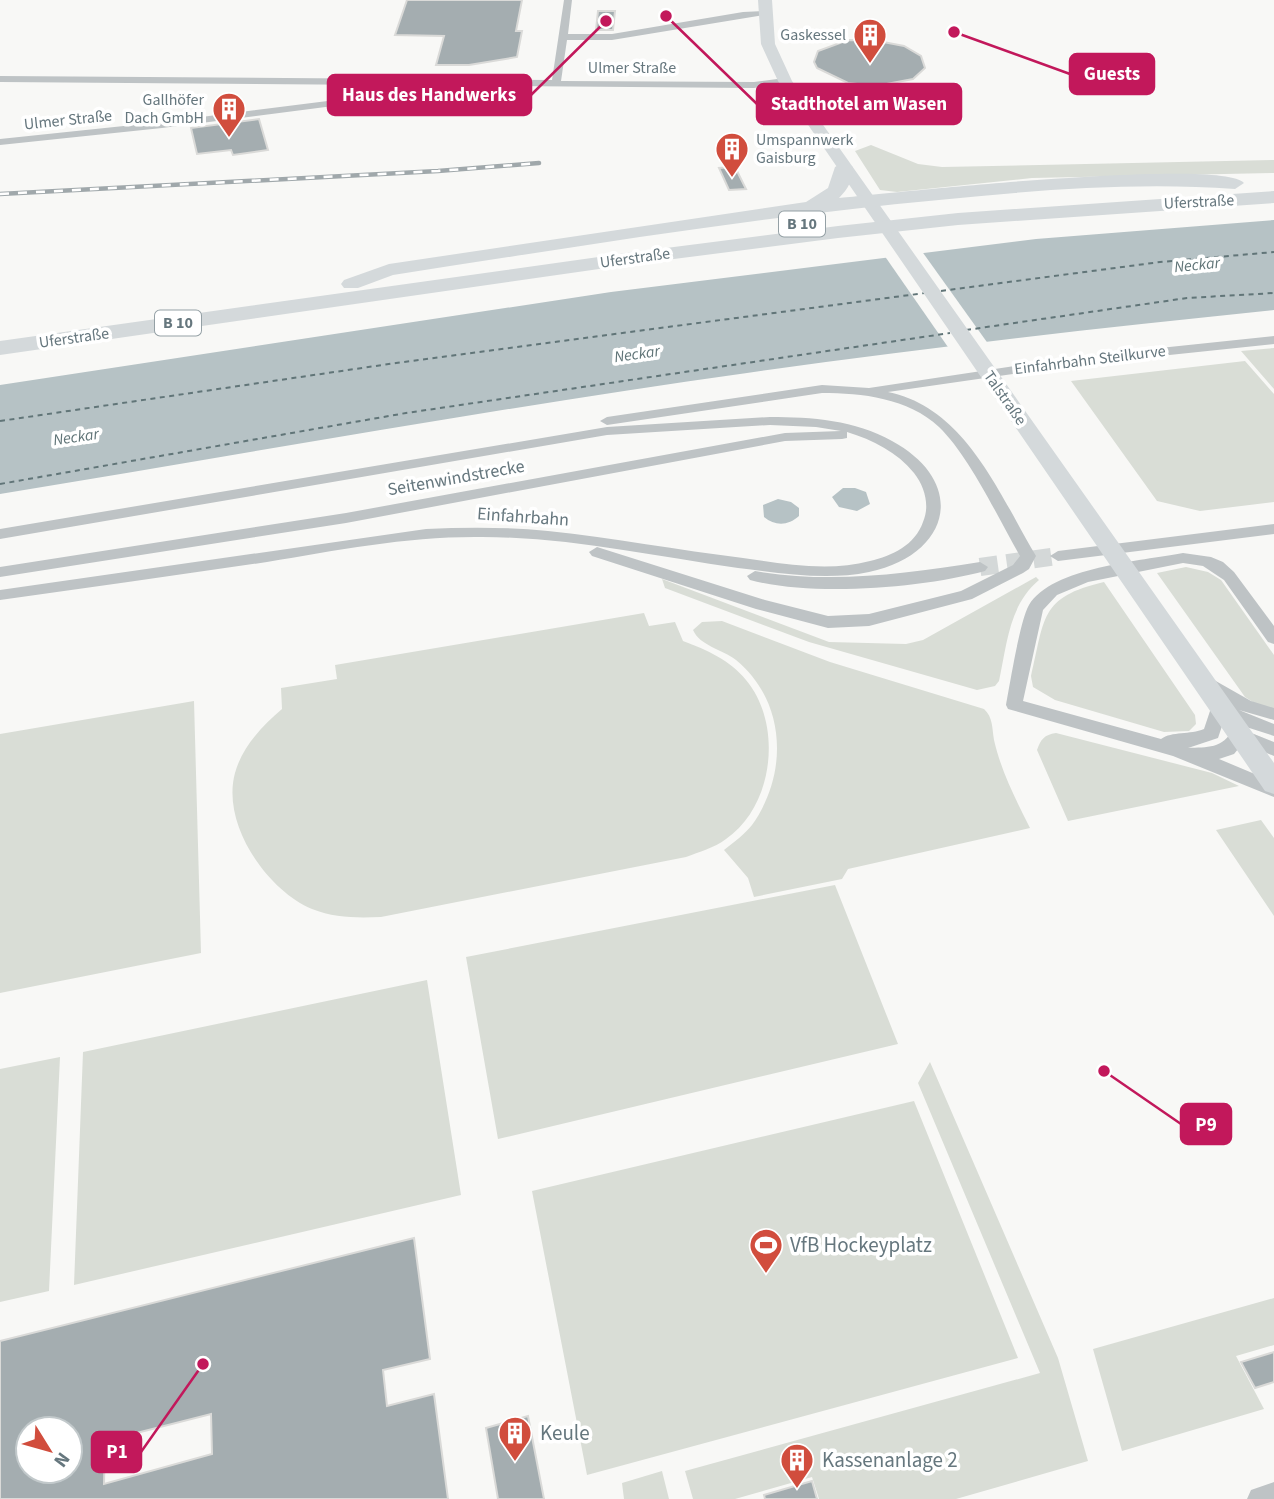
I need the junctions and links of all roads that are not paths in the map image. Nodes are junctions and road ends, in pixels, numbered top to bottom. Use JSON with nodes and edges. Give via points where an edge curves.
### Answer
{"nodes":[{"id":1,"x":568,"y":0,"type":"edge"},
{"id":2,"x":765,"y":7,"type":"edge"},
{"id":3,"x":561,"y":37,"type":"junction"},
{"id":4,"x":0,"y":79,"type":"edge"},
{"id":5,"x":785,"y":81,"type":"junction"},
{"id":6,"x":556,"y":84,"type":"junction"},
{"id":7,"x":754,"y":85,"type":"junction"},
{"id":8,"x":425,"y":87,"type":"junction"},
{"id":9,"x":579,"y":95,"type":"dead end"},
{"id":10,"x":795,"y":96,"type":"junction"},
{"id":11,"x":261,"y":100,"type":"dead end"},
{"id":12,"x":264,"y":113,"type":"junction"},
{"id":13,"x":0,"y":142,"type":"edge"},
{"id":14,"x":833,"y":151,"type":"joint"},
{"id":15,"x":844,"y":167,"type":"junction"},
{"id":16,"x":1265,"y":185,"type":"edge"},
{"id":17,"x":1274,"y":197,"type":"edge"},
{"id":18,"x":868,"y":203,"type":"junction"},
{"id":19,"x":1274,"y":205,"type":"edge"},
{"id":20,"x":804,"y":209,"type":"junction"},
{"id":21,"x":893,"y":239,"type":"junction"},
{"id":22,"x":351,"y":284,"type":"junction"},
{"id":23,"x":402,"y":291,"type":"junction"},
{"id":24,"x":0,"y":334,"type":"edge"},
{"id":25,"x":1274,"y":340,"type":"edge"},
{"id":26,"x":0,"y":348,"type":"edge"},
{"id":27,"x":1014,"y":409,"type":"joint"},
{"id":28,"x":698,"y":417,"type":"dead end"},
{"id":29,"x":891,"y":445,"type":"junction"},
{"id":30,"x":517,"y":446,"type":"junction"},
{"id":31,"x":573,"y":476,"type":"joint"},
{"id":32,"x":1274,"y":528,"type":"edge"},
{"id":33,"x":1097,"y":529,"type":"joint"},
{"id":34,"x":0,"y":534,"type":"edge"},
{"id":35,"x":547,"y":536,"type":"junction"},
{"id":36,"x":677,"y":556,"type":"junction"},
{"id":37,"x":1058,"y":556,"type":"tunnel mouth"},
{"id":38,"x":981,"y":567,"type":"tunnel mouth"},
{"id":39,"x":0,"y":572,"type":"edge"},
{"id":40,"x":1137,"y":587,"type":"joint"},
{"id":41,"x":0,"y":595,"type":"edge"},
{"id":42,"x":1274,"y":638,"type":"edge"},
{"id":43,"x":1201,"y":680,"type":"junction"},
{"id":44,"x":1219,"y":706,"type":"junction"},
{"id":45,"x":1274,"y":714,"type":"edge"},
{"id":46,"x":1274,"y":730,"type":"edge"},
{"id":47,"x":1239,"y":734,"type":"junction"},
{"id":48,"x":1154,"y":741,"type":"junction"},
{"id":49,"x":1274,"y":750,"type":"edge"},
{"id":50,"x":1189,"y":753,"type":"junction"},
{"id":51,"x":1274,"y":784,"type":"edge"},
{"id":52,"x":1274,"y":790,"type":"edge"},
{"id":53,"x":1274,"y":1495,"type":"edge"},
{"id":54,"x":1260,"y":1499,"type":"edge"}],
"edges":[{"from":1,"to":3,"type":"street"},
{"from":2,"to":3,"type":"street","via":[[743,15],[612,37]]},
{"from":2,"to":5,"type":"main road","name":"Talstraße","via":[[768,44]]},
{"from":3,"to":6,"type":"street"},
{"from":4,"to":8,"type":"street","name":"Ulmer Straße"},
{"from":5,"to":7,"type":"street","name":"Ulmer Straße"},
{"from":5,"to":10,"type":"main road","name":"Talstraße"},
{"from":6,"to":7,"type":"street","name":"Ulmer Straße"},
{"from":6,"to":8,"type":"street","name":"Ulmer Straße"},
{"from":7,"to":10,"type":"street","name":"Ulmer Straße"},
{"from":8,"to":9,"type":"street","name":"Ulmer Straße"},
{"from":8,"to":12,"type":"street","name":"Ulmer Straße"},
{"from":10,"to":14,"type":"main road","name":"Talstraße"},
{"from":11,"to":12,"type":"street"},
{"from":12,"to":13,"type":"street","name":"Ulmer Straße"},
{"from":14,"to":15,"type":"main road","name":"Talstraße"},
{"from":15,"to":18,"type":"main road","name":"Talstraße"},
{"from":15,"to":20,"type":"highway","number":"B 10","via":[[837,191]]},
{"from":16,"to":18,"type":"highway","number":"B 10","via":[[1097,182]]},
{"from":16,"to":22,"type":"highway","name":"Uferstraße","number":"B 10","via":[[950,207]]},
{"from":17,"to":23,"type":"highway","name":"Uferstraße","number":"B 10","via":[[944,220]]},
{"from":18,"to":20,"type":"highway","number":"B 10"},
{"from":18,"to":21,"type":"main road","name":"Talstraße"},
{"from":19,"to":21,"type":"highway","number":"B 10"},
{"from":20,"to":22,"type":"highway","number":"B 10","via":[[389,270]]},
{"from":21,"to":23,"type":"highway","number":"B 10","via":[[519,289]]},
{"from":21,"to":27,"type":"main road","name":"Talstraße"},
{"from":22,"to":24,"type":"highway","name":"Uferstraße","number":"B 10"},
{"from":23,"to":26,"type":"highway","name":"Uferstraße","number":"B 10"},
{"from":25,"to":28,"type":"street","name":"Einfahrbahn Steilkurve","via":[[1074,361]]},
{"from":27,"to":33,"type":"main road","name":"Talstraße"},
{"from":29,"to":30,"type":"street","name":"Einfahrbahn","via":[[839,426],[796,420],[607,432]]},
{"from":29,"to":31,"type":"street","name":"Einfahrbahn","via":[[843,435],[807,435]]},
{"from":29,"to":36,"type":"street","name":"Einfahrbahn","via":[[916,464],[935,494],[935,518],[929,530],[900,557],[874,566],[826,572]]},
{"from":30,"to":34,"type":"street","name":"Einfahrbahn"},
{"from":30,"to":35,"type":"street","via":[[610,421],[778,395],[840,388],[881,394],[904,401],[946,425],[1026,550],[1027,560],[977,591],[869,620],[816,620]]},
{"from":31,"to":39,"type":"street","name":"Seitenwindstrecke","via":[[346,518]]},
{"from":32,"to":37,"type":"street"},
{"from":33,"to":40,"type":"main road","name":"Talstraße"},
{"from":35,"to":36,"type":"street","name":"Einfahrbahn"},
{"from":35,"to":41,"type":"street","name":"Einfahrbahn","via":[[480,532],[400,537]]},
{"from":36,"to":38,"type":"street","via":[[760,577],[820,585],[884,582]]},
{"from":40,"to":43,"type":"main road","name":"Talstraße"},
{"from":42,"to":48,"type":"street","via":[[1224,570],[1199,559],[1085,577],[1062,584],[1043,597],[1032,616],[1014,705]]},
{"from":43,"to":44,"type":"main road","name":"Talstraße"},
{"from":43,"to":45,"type":"street","via":[[1245,705]]},
{"from":44,"to":46,"type":"street"},
{"from":44,"to":47,"type":"main road","name":"Talstraße"},
{"from":44,"to":48,"type":"street","via":[[1214,729],[1201,739]]},
{"from":47,"to":49,"type":"street"},
{"from":47,"to":50,"type":"street","via":[[1225,752]]},
{"from":47,"to":51,"type":"main road","name":"Talstraße"},
{"from":48,"to":50,"type":"street"},
{"from":50,"to":52,"type":"street"},
{"from":53,"to":54,"type":"street"}]}
